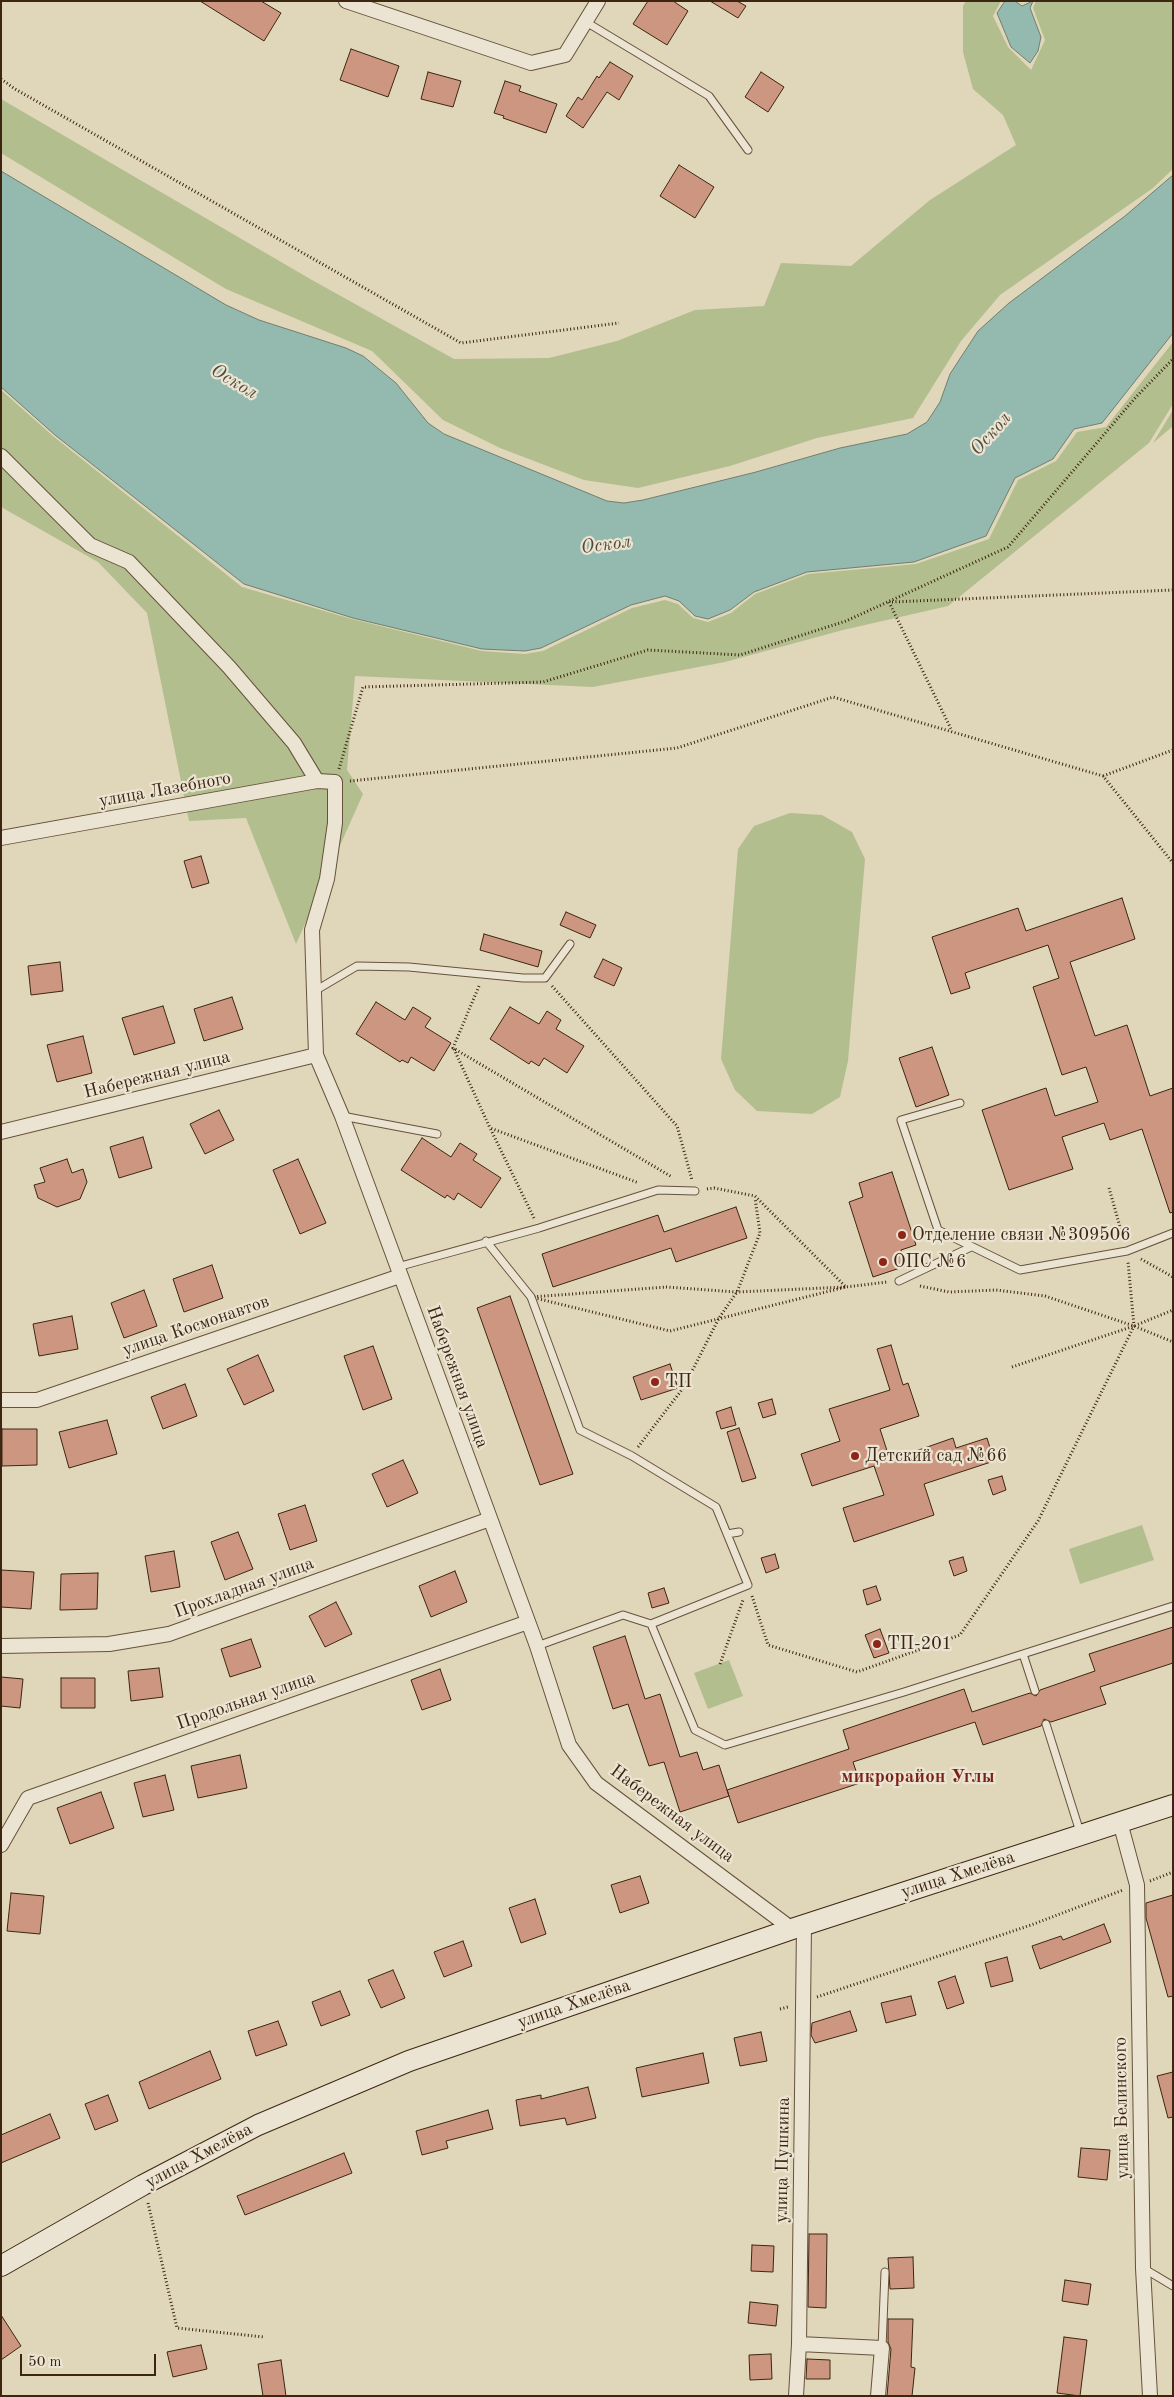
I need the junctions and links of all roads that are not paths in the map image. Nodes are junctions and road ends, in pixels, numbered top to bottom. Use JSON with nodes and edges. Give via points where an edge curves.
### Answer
{"nodes":[{"id":1,"x":346,"y":1,"type":"edge"},
{"id":2,"x":598,"y":1,"type":"edge"},
{"id":3,"x":586,"y":22,"type":"junction"},
{"id":4,"x":748,"y":150,"type":"dead end"},
{"id":5,"x":1,"y":456,"type":"edge"},
{"id":6,"x":317,"y":781,"type":"junction"},
{"id":7,"x":1,"y":838,"type":"edge"},
{"id":8,"x":570,"y":944,"type":"dead end"},
{"id":9,"x":312,"y":992,"type":"junction"},
{"id":10,"x":316,"y":1055,"type":"junction"},
{"id":11,"x":960,"y":1103,"type":"dead end"},
{"id":12,"x":342,"y":1116,"type":"junction"},
{"id":13,"x":1,"y":1132,"type":"edge"},
{"id":14,"x":438,"y":1134,"type":"dead end"},
{"id":15,"x":695,"y":1191,"type":"road end"},
{"id":16,"x":1173,"y":1233,"type":"edge"},
{"id":17,"x":486,"y":1241,"type":"junction"},
{"id":18,"x":972,"y":1247,"type":"junction"},
{"id":19,"x":398,"y":1272,"type":"junction"},
{"id":20,"x":899,"y":1281,"type":"road end"},
{"id":21,"x":1,"y":1400,"type":"edge"},
{"id":22,"x":490,"y":1519,"type":"junction"},
{"id":23,"x":738,"y":1532,"type":"dead end"},
{"id":24,"x":727,"y":1534,"type":"junction"},
{"id":25,"x":1173,"y":1606,"type":"edge"},
{"id":26,"x":528,"y":1622,"type":"junction"},
{"id":27,"x":651,"y":1624,"type":"junction"},
{"id":28,"x":1,"y":1646,"type":"edge"},
{"id":29,"x":537,"y":1646,"type":"junction"},
{"id":30,"x":1023,"y":1654,"type":"junction"},
{"id":31,"x":1035,"y":1691,"type":"dead end"},
{"id":32,"x":1046,"y":1724,"type":"dead end"},
{"id":33,"x":1173,"y":1805,"type":"edge"},
{"id":34,"x":1120,"y":1822,"type":"junction"},
{"id":35,"x":1081,"y":1835,"type":"junction"},
{"id":36,"x":1,"y":1844,"type":"edge"},
{"id":37,"x":798,"y":1927,"type":"junction"},
{"id":38,"x":1,"y":2266,"type":"edge"},
{"id":39,"x":1143,"y":2268,"type":"junction"},
{"id":40,"x":885,"y":2272,"type":"dead end"},
{"id":41,"x":1173,"y":2286,"type":"edge"},
{"id":42,"x":799,"y":2344,"type":"junction"},
{"id":43,"x":882,"y":2348,"type":"junction"},
{"id":44,"x":796,"y":2396,"type":"edge"},
{"id":45,"x":878,"y":2396,"type":"edge"},
{"id":46,"x":1150,"y":2396,"type":"edge"}],
"edges":[{"from":1,"to":3,"type":"street","via":[[531,63],[565,55]]},
{"from":2,"to":3,"type":"street"},
{"from":3,"to":4,"type":"lane","via":[[709,96]]},
{"from":5,"to":6,"type":"street","via":[[90,545],[130,562],[294,742]]},
{"from":6,"to":7,"type":"street","name":"улица Лазебного"},
{"from":6,"to":9,"type":"street","name":"улица Лазебного","via":[[335,782],[335,823],[327,879],[312,930]]},
{"from":8,"to":9,"type":"lane","via":[[544,978],[356,966]]},
{"from":9,"to":10,"type":"street"},
{"from":10,"to":12,"type":"street","name":"Набережная улица"},
{"from":10,"to":13,"type":"street","name":"Набережная улица"},
{"from":11,"to":18,"type":"lane","via":[[900,1120],[938,1230]]},
{"from":12,"to":14,"type":"lane"},
{"from":12,"to":19,"type":"street","name":"Набережная улица"},
{"from":15,"to":17,"type":"lane","via":[[658,1190],[539,1228]]},
{"from":16,"to":18,"type":"lane","via":[[1127,1251],[1020,1270]]},
{"from":17,"to":19,"type":"lane"},
{"from":17,"to":24,"type":"lane","via":[[531,1296],[580,1430],[632,1456],[716,1507]]},
{"from":18,"to":20,"type":"lane"},
{"from":19,"to":21,"type":"street","name":"улица Космонавтов","via":[[37,1400]]},
{"from":19,"to":22,"type":"street","name":"Набережная улица"},
{"from":22,"to":26,"type":"street","name":"Набережная улица"},
{"from":22,"to":28,"type":"street","name":"Прохладная улица","via":[[169,1634],[109,1644]]},
{"from":23,"to":24,"type":"lane"},
{"from":24,"to":27,"type":"lane","via":[[748,1585]]},
{"from":25,"to":30,"type":"lane"},
{"from":26,"to":29,"type":"street","name":"Набережная улица"},
{"from":26,"to":36,"type":"street","name":"Продольная улица","via":[[28,1798]]},
{"from":27,"to":29,"type":"lane","via":[[622,1615]]},
{"from":27,"to":30,"type":"lane","via":[[695,1730],[725,1745]]},
{"from":29,"to":37,"type":"street","name":"Набережная улица","via":[[568,1745],[596,1783]]},
{"from":30,"to":31,"type":"lane"},
{"from":32,"to":35,"type":"lane"},
{"from":33,"to":34,"type":"main road","name":"улица Хмелёва"},
{"from":34,"to":35,"type":"main road","name":"улица Хмелёва"},
{"from":34,"to":39,"type":"street","name":"улица Белинского","via":[[1137,1885]]},
{"from":35,"to":37,"type":"main road","name":"улица Хмелёва"},
{"from":37,"to":38,"type":"main road","name":"улица Хмелёва","via":[[409,2061],[258,2125],[143,2185]]},
{"from":37,"to":42,"type":"street","name":"улица Пушкина","via":[[804,2002]]},
{"from":39,"to":41,"type":"lane"},
{"from":39,"to":46,"type":"street","name":"улица Белинского"},
{"from":40,"to":43,"type":"lane"},
{"from":42,"to":43,"type":"street"},
{"from":42,"to":44,"type":"street","name":"улица Пушкина"},
{"from":43,"to":45,"type":"street"}]}
